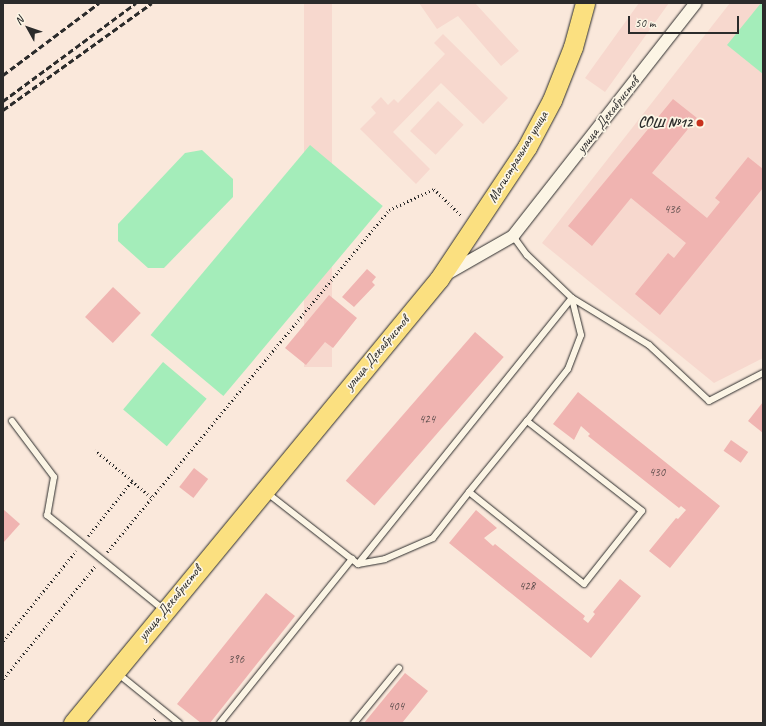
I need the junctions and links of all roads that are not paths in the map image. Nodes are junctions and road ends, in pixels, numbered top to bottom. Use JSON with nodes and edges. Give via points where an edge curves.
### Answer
{"nodes":[{"id":1,"x":585,"y":3,"type":"edge"},
{"id":2,"x":696,"y":3,"type":"edge"},
{"id":3,"x":513,"y":236,"type":"junction"},
{"id":4,"x":439,"y":279,"type":"junction"},
{"id":5,"x":572,"y":298,"type":"junction"},
{"id":6,"x":763,"y":373,"type":"edge"},
{"id":7,"x":12,"y":421,"type":"dead end"},
{"id":8,"x":527,"y":421,"type":"junction"},
{"id":9,"x":263,"y":490,"type":"junction"},
{"id":10,"x":469,"y":492,"type":"junction"},
{"id":11,"x":352,"y":559,"type":"junction"},
{"id":12,"x":358,"y":564,"type":"junction"},
{"id":13,"x":164,"y":610,"type":"junction"},
{"id":14,"x":399,"y":668,"type":"dead end"},
{"id":15,"x":115,"y":671,"type":"junction"},
{"id":16,"x":73,"y":723,"type":"edge"},
{"id":17,"x":179,"y":723,"type":"edge"},
{"id":18,"x":220,"y":723,"type":"edge"},
{"id":19,"x":354,"y":723,"type":"edge"}],
"edges":[{"from":1,"to":4,"type":"main road","name":"Магистральная улица","via":[[573,47],[552,100],[528,147]]},
{"from":2,"to":3,"type":"street","name":"улица Декабристов"},
{"from":3,"to":4,"type":"street","name":"улица Декабристов"},
{"from":3,"to":5,"type":"lane","via":[[527,255]]},
{"from":4,"to":9,"type":"main road","name":"улица Декабристов"},
{"from":5,"to":6,"type":"lane","via":[[648,345],[709,401]]},
{"from":5,"to":8,"type":"lane","via":[[581,335],[568,369]]},
{"from":5,"to":12,"type":"lane"},
{"from":7,"to":13,"type":"lane","via":[[54,477],[47,514]]},
{"from":8,"to":10,"type":"lane"},
{"from":8,"to":10,"type":"lane","via":[[642,511],[584,584]]},
{"from":9,"to":11,"type":"lane"},
{"from":9,"to":13,"type":"main road","name":"улица Декабристов"},
{"from":10,"to":12,"type":"lane","via":[[433,538],[385,559]]},
{"from":11,"to":12,"type":"lane"},
{"from":11,"to":18,"type":"lane"},
{"from":13,"to":15,"type":"main road","name":"улица Декабристов"},
{"from":14,"to":19,"type":"lane"},
{"from":15,"to":16,"type":"main road","name":"улица Декабристов"},
{"from":15,"to":17,"type":"lane"}]}
